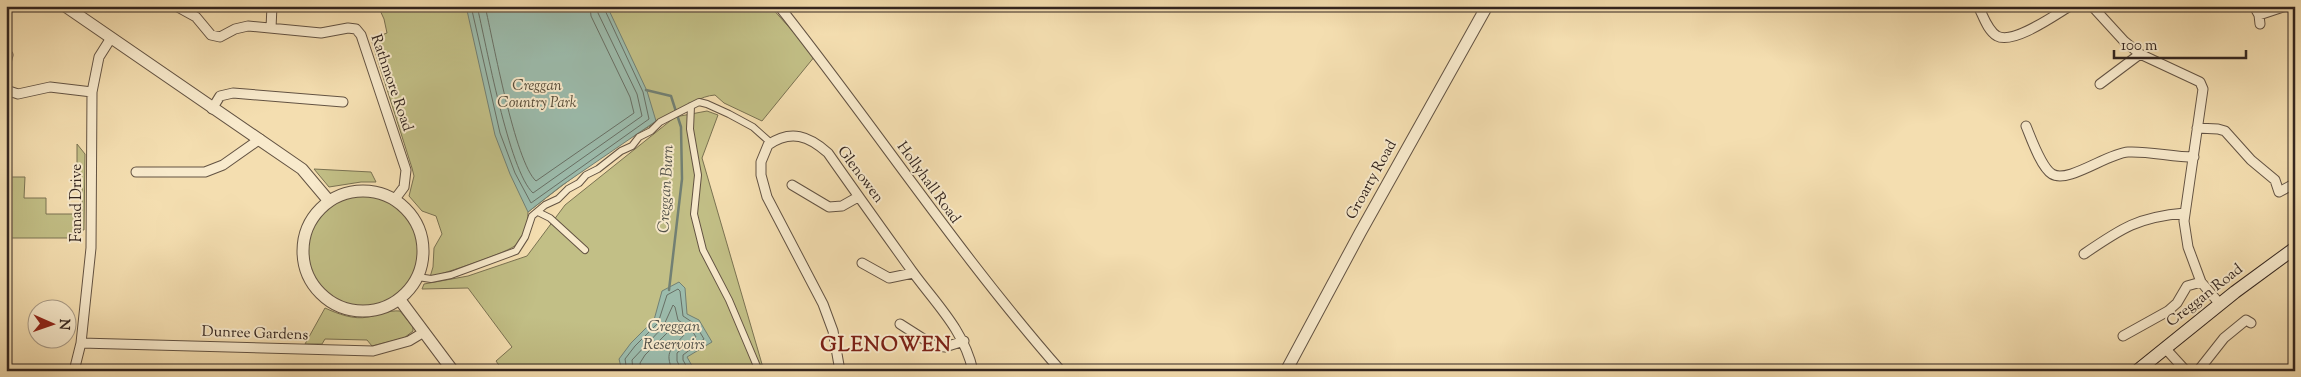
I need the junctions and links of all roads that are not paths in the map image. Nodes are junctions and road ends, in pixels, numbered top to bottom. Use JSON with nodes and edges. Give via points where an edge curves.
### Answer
{"nodes":[{"id":1,"x":64,"y":6,"type":"edge"},
{"id":2,"x":176,"y":6,"type":"edge"},
{"id":3,"x":272,"y":6,"type":"edge"},
{"id":4,"x":779,"y":6,"type":"edge"},
{"id":5,"x":1487,"y":6,"type":"edge"},
{"id":6,"x":1978,"y":6,"type":"edge"},
{"id":7,"x":2070,"y":6,"type":"edge"},
{"id":8,"x":2092,"y":6,"type":"edge"},
{"id":9,"x":2254,"y":6,"type":"edge"},
{"id":10,"x":2286,"y":6,"type":"edge"},
{"id":11,"x":271,"y":28,"type":"junction"},
{"id":12,"x":112,"y":38,"type":"junction"},
{"id":13,"x":6,"y":53,"type":"edge"},
{"id":14,"x":2140,"y":54,"type":"junction"},
{"id":15,"x":6,"y":63,"type":"edge"},
{"id":16,"x":2100,"y":84,"type":"dead end"},
{"id":17,"x":6,"y":90,"type":"edge"},
{"id":18,"x":92,"y":92,"type":"junction"},
{"id":19,"x":343,"y":102,"type":"dead end"},
{"id":20,"x":691,"y":106,"type":"junction"},
{"id":21,"x":212,"y":109,"type":"junction"},
{"id":22,"x":2026,"y":126,"type":"dead end"},
{"id":23,"x":2197,"y":128,"type":"junction"},
{"id":24,"x":260,"y":139,"type":"junction"},
{"id":25,"x":772,"y":143,"type":"junction"},
{"id":26,"x":2194,"y":157,"type":"junction"},
{"id":27,"x":136,"y":172,"type":"dead end"},
{"id":28,"x":792,"y":185,"type":"dead end"},
{"id":29,"x":2292,"y":185,"type":"dead end"},
{"id":30,"x":858,"y":196,"type":"junction"},
{"id":31,"x":395,"y":199,"type":"junction"},
{"id":32,"x":329,"y":201,"type":"junction"},
{"id":33,"x":538,"y":212,"type":"junction"},
{"id":34,"x":2185,"y":213,"type":"junction"},
{"id":35,"x":2295,"y":248,"type":"edge"},
{"id":36,"x":584,"y":250,"type":"dead end"},
{"id":37,"x":2084,"y":254,"type":"dead end"},
{"id":38,"x":862,"y":263,"type":"dead end"},
{"id":39,"x":913,"y":273,"type":"junction"},
{"id":40,"x":418,"y":277,"type":"junction"},
{"id":41,"x":2201,"y":282,"type":"junction"},
{"id":42,"x":400,"y":300,"type":"junction"},
{"id":43,"x":2220,"y":304,"type":"junction"},
{"id":44,"x":2251,"y":323,"type":"dead end"},
{"id":45,"x":900,"y":324,"type":"dead end"},
{"id":46,"x":424,"y":332,"type":"junction"},
{"id":47,"x":2123,"y":336,"type":"dead end"},
{"id":48,"x":964,"y":341,"type":"junction"},
{"id":49,"x":81,"y":343,"type":"junction"},
{"id":50,"x":2165,"y":348,"type":"junction"},
{"id":51,"x":74,"y":371,"type":"edge"},
{"id":52,"x":453,"y":371,"type":"edge"},
{"id":53,"x":759,"y":371,"type":"edge"},
{"id":54,"x":840,"y":371,"type":"edge"},
{"id":55,"x":973,"y":371,"type":"edge"},
{"id":56,"x":1061,"y":371,"type":"edge"},
{"id":57,"x":1286,"y":371,"type":"edge"},
{"id":58,"x":2137,"y":371,"type":"edge"},
{"id":59,"x":2186,"y":371,"type":"edge"},
{"id":60,"x":2198,"y":371,"type":"edge"}],
"edges":[{"from":1,"to":12,"type":"street"},
{"from":2,"to":11,"type":"street","name":"Rathmore Road","via":[[196,18],[211,35],[220,37],[248,26]]},
{"from":3,"to":11,"type":"street"},
{"from":4,"to":56,"type":"street","name":"Hollyhall Road","via":[[952,238]]},
{"from":5,"to":57,"type":"street","name":"Groarty Road"},
{"from":6,"to":7,"type":"street","via":[[1997,36],[2013,37]]},
{"from":8,"to":14,"type":"street"},
{"from":9,"to":10,"type":"street","via":[[2259,20]]},
{"from":11,"to":31,"type":"street","name":"Rathmore Road","via":[[322,33],[356,29],[406,170],[404,187]]},
{"from":12,"to":18,"type":"street","name":"Fanad Drive","via":[[99,57]]},
{"from":12,"to":21,"type":"street"},
{"from":13,"to":15,"type":"street"},
{"from":14,"to":16,"type":"street"},
{"from":14,"to":23,"type":"street","via":[[2200,82],[2203,89]]},
{"from":17,"to":18,"type":"street","via":[[18,94],[50,87]]},
{"from":18,"to":49,"type":"street","name":"Fanad Drive","via":[[91,248]]},
{"from":19,"to":21,"type":"street","via":[[233,92],[220,96]]},
{"from":20,"to":25,"type":"street","via":[[699,102],[729,114],[753,127]]},
{"from":20,"to":33,"type":"street","via":[[660,122],[632,146],[586,175]]},
{"from":20,"to":53,"type":"street","via":[[690,129],[698,175],[694,214],[703,250],[729,300]]},
{"from":21,"to":24,"type":"street"},
{"from":22,"to":26,"type":"street","via":[[2046,167],[2052,174],[2060,176],[2128,152]]},
{"from":23,"to":26,"type":"street"},
{"from":23,"to":29,"type":"street","via":[[2225,131],[2251,160],[2275,180],[2279,192]]},
{"from":24,"to":27,"type":"street","via":[[222,165],[205,172]]},
{"from":24,"to":32,"type":"street","via":[[302,169]]},
{"from":25,"to":30,"type":"street","name":"Glenowen","via":[[794,136],[814,141],[828,153]]},
{"from":25,"to":54,"type":"street","via":[[765,150],[761,162],[765,190],[823,304],[833,331]]},
{"from":26,"to":34,"type":"street"},
{"from":28,"to":30,"type":"street","via":[[829,207],[842,206]]},
{"from":30,"to":39,"type":"street","name":"Glenowen"},
{"from":31,"to":32,"type":"street","via":[[375,192],[355,191]]},
{"from":31,"to":40,"type":"street","via":[[416,220],[422,234],[423,263]]},
{"from":32,"to":42,"type":"street","via":[[310,221],[305,234],[304,263],[317,290],[328,301],[357,312],[387,307]]},
{"from":33,"to":36,"type":"street","via":[[550,218]]},
{"from":33,"to":40,"type":"street","via":[[532,216],[516,251],[451,275],[431,279]]},
{"from":34,"to":37,"type":"street","via":[[2140,220]]},
{"from":34,"to":41,"type":"street","via":[[2188,246]]},
{"from":35,"to":43,"type":"main road","name":"Creggan Road"},
{"from":38,"to":39,"type":"street","via":[[889,278]]},
{"from":39,"to":48,"type":"street","name":"Glenowen"},
{"from":40,"to":42,"type":"street"},
{"from":41,"to":43,"type":"street"},
{"from":41,"to":47,"type":"street","via":[[2187,286],[2168,311]]},
{"from":42,"to":46,"type":"street"},
{"from":43,"to":50,"type":"main road","name":"Creggan Road"},
{"from":44,"to":60,"type":"street","via":[[2246,320],[2224,338]]},
{"from":45,"to":48,"type":"street","via":[[933,345],[945,347]]},
{"from":46,"to":49,"type":"street","name":"Dunree Gardens","via":[[409,341],[373,352]]},
{"from":46,"to":52,"type":"street"},
{"from":48,"to":55,"type":"street","name":"Glenowen"},
{"from":49,"to":51,"type":"street","name":"Fanad Drive"},
{"from":50,"to":58,"type":"main road","name":"Creggan Road"},
{"from":50,"to":59,"type":"street"}]}
